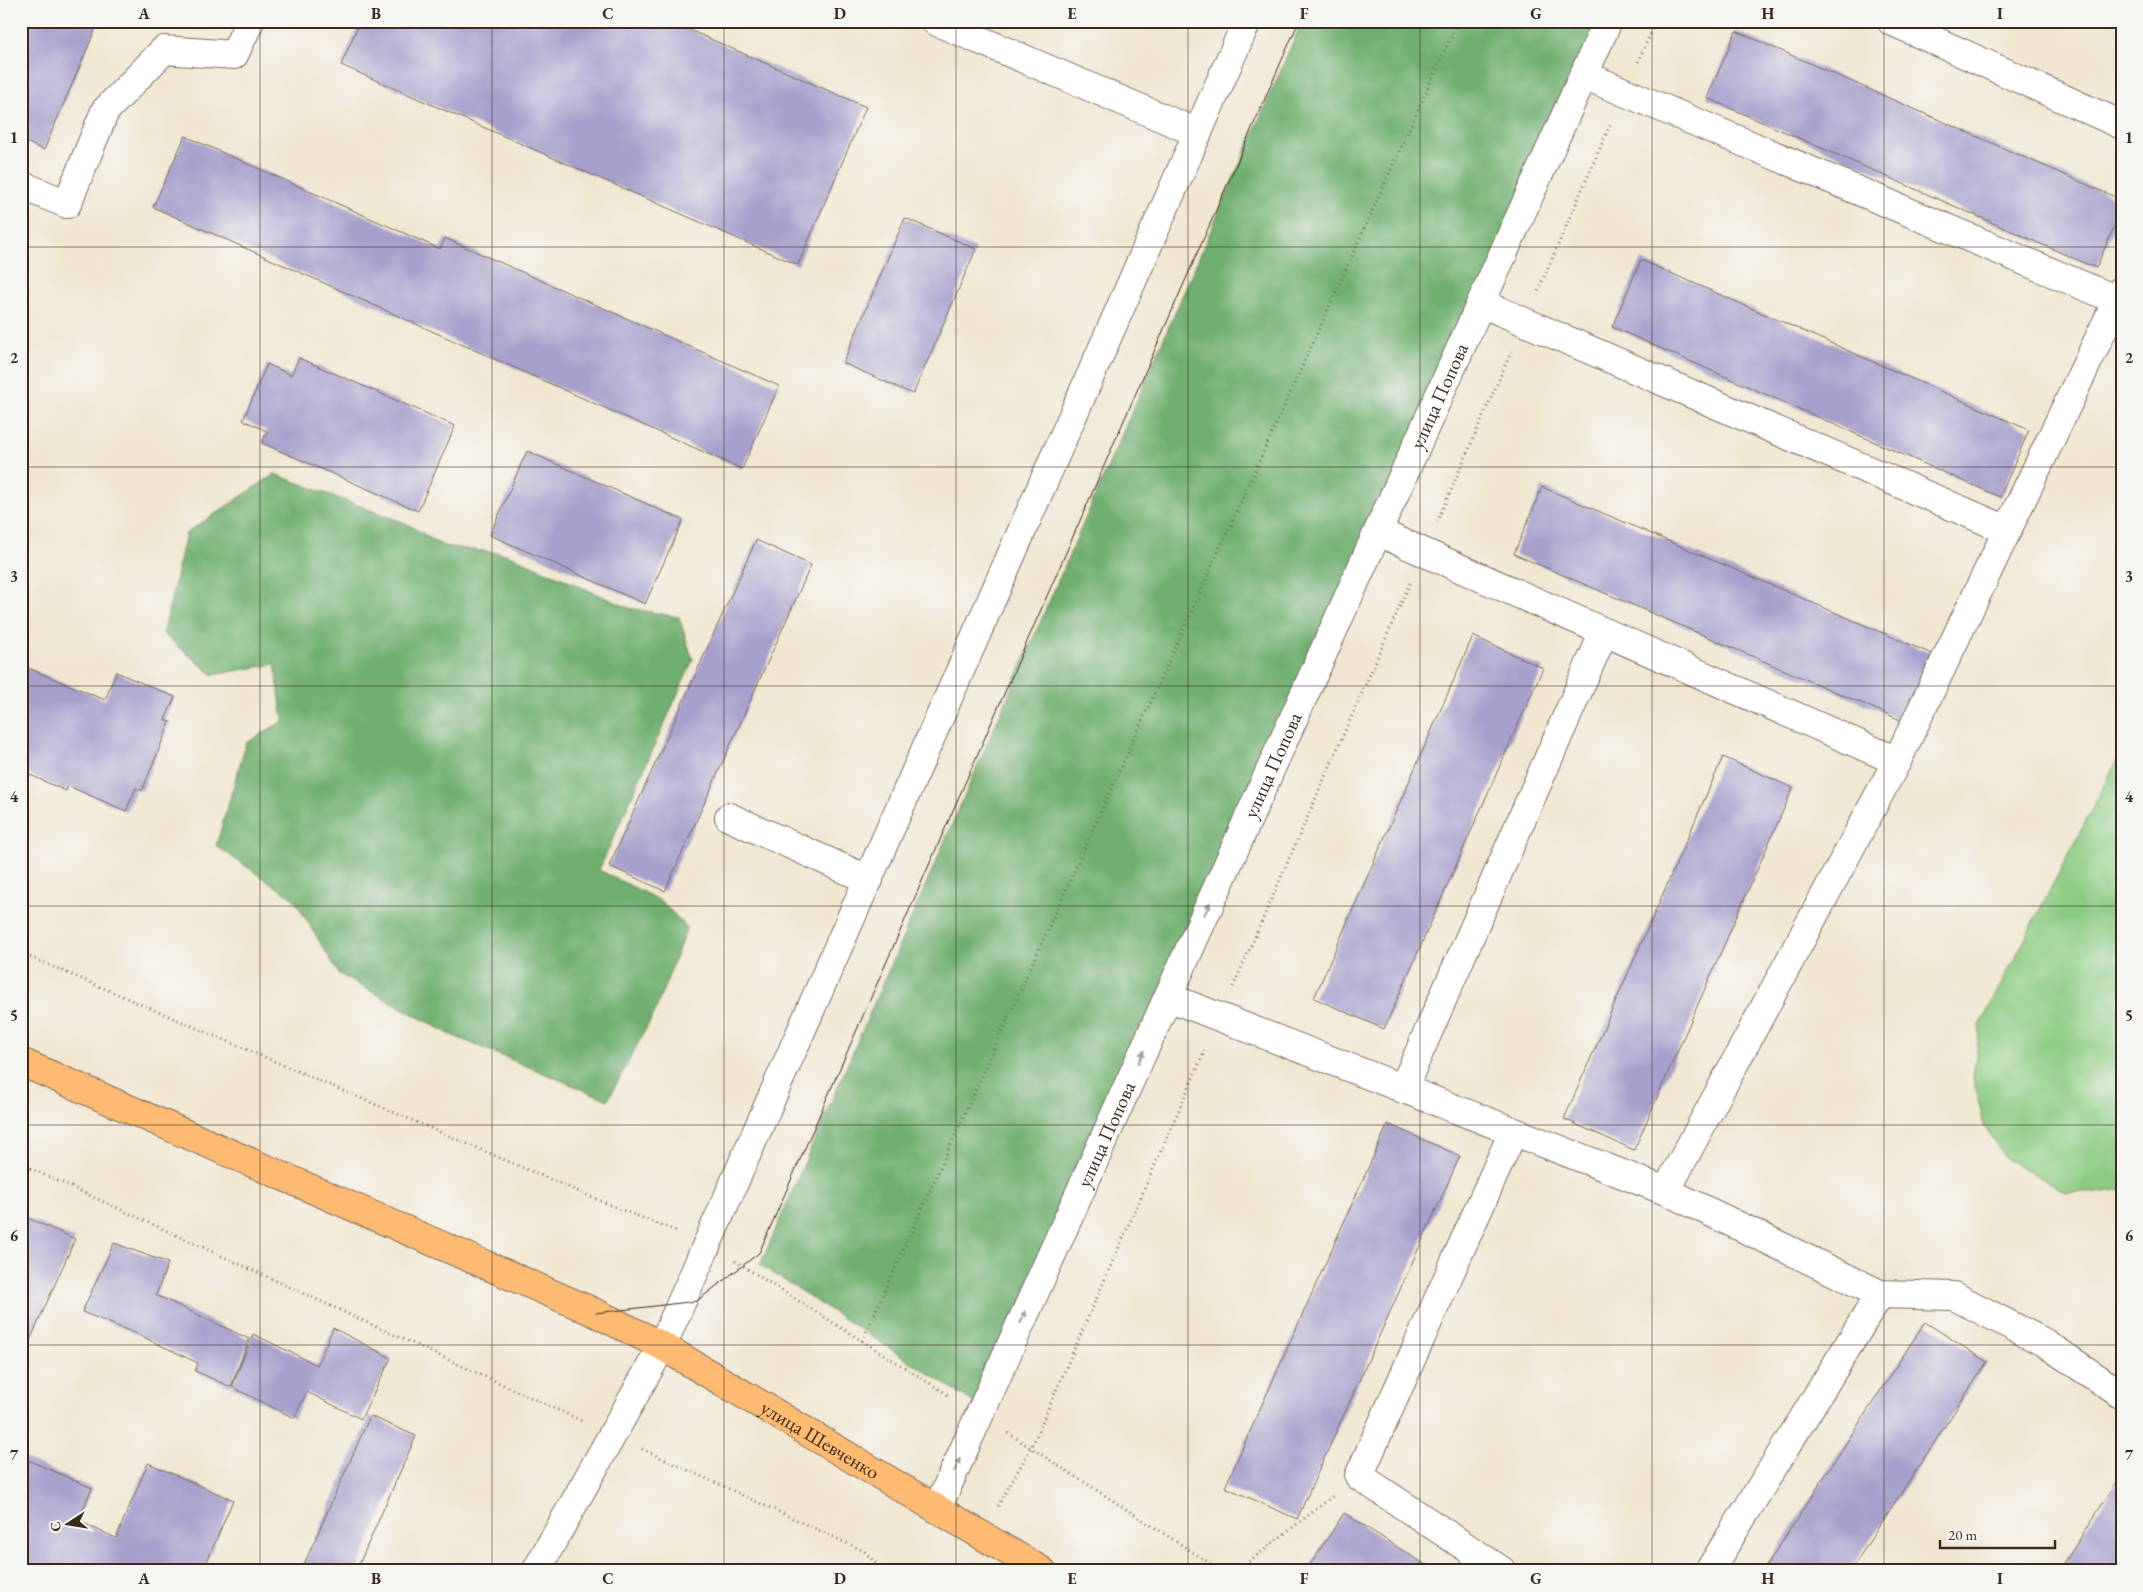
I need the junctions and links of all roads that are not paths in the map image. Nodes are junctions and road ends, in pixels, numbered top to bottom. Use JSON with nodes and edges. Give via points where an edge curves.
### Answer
{"nodes":[{"id":1,"x":250,"y":21,"type":"edge"},
{"id":2,"x":935,"y":21,"type":"edge"},
{"id":3,"x":1247,"y":21,"type":"edge"},
{"id":4,"x":1608,"y":21,"type":"edge"},
{"id":5,"x":1891,"y":21,"type":"edge"},
{"id":6,"x":1584,"y":75,"type":"junction"},
{"id":7,"x":2122,"y":125,"type":"edge"},
{"id":8,"x":1198,"y":133,"type":"junction"},
{"id":9,"x":21,"y":185,"type":"edge"},
{"id":10,"x":2119,"y":295,"type":"edge"},
{"id":11,"x":1481,"y":303,"type":"junction"},
{"id":12,"x":2007,"y":530,"type":"junction"},
{"id":13,"x":1378,"y":532,"type":"junction"},
{"id":14,"x":1604,"y":632,"type":"junction"},
{"id":15,"x":1897,"y":761,"type":"junction"},
{"id":16,"x":729,"y":817,"type":"dead end"},
{"id":17,"x":869,"y":880,"type":"junction"},
{"id":18,"x":1168,"y":996,"type":"junction"},
{"id":19,"x":21,"y":1062,"type":"edge"},
{"id":20,"x":1403,"y":1088,"type":"junction"},
{"id":21,"x":1513,"y":1132,"type":"junction"},
{"id":22,"x":1666,"y":1192,"type":"junction"},
{"id":23,"x":1880,"y":1294,"type":"junction"},
{"id":24,"x":662,"y":1346,"type":"junction"},
{"id":25,"x":2122,"y":1395,"type":"edge"},
{"id":26,"x":937,"y":1509,"type":"junction"},
{"id":27,"x":536,"y":1571,"type":"edge"},
{"id":28,"x":1042,"y":1571,"type":"edge"},
{"id":29,"x":1502,"y":1571,"type":"edge"},
{"id":30,"x":1709,"y":1571,"type":"edge"}],
"edges":[{"from":1,"to":9,"type":"street","via":[[234,55],[164,50],[105,111],[67,204]]},
{"from":2,"to":8,"type":"street"},
{"from":3,"to":8,"type":"street"},
{"from":4,"to":6,"type":"street","name":"улица Попова"},
{"from":5,"to":7,"type":"street"},
{"from":6,"to":10,"type":"street"},
{"from":6,"to":11,"type":"street","name":"улица Попова"},
{"from":8,"to":17,"type":"street"},
{"from":10,"to":12,"type":"street"},
{"from":11,"to":12,"type":"street"},
{"from":11,"to":13,"type":"street","name":"улица Попова"},
{"from":12,"to":15,"type":"street"},
{"from":13,"to":14,"type":"street"},
{"from":18,"to":13,"type":"street","name":"улица Попова","one_way":true},
{"from":14,"to":15,"type":"street"},
{"from":14,"to":20,"type":"street"},
{"from":15,"to":22,"type":"street"},
{"from":16,"to":17,"type":"street"},
{"from":17,"to":24,"type":"street"},
{"from":18,"to":20,"type":"street"},
{"from":26,"to":18,"type":"street","name":"улица Попова","one_way":true},
{"from":19,"to":24,"type":"main road","name":"улица Шевченко","via":[[596,1314]]},
{"from":20,"to":21,"type":"street"},
{"from":21,"to":22,"type":"street"},
{"from":21,"to":29,"type":"street","via":[[1359,1476]]},
{"from":22,"to":23,"type":"street"},
{"from":23,"to":25,"type":"street","via":[[1954,1296],[2045,1343]]},
{"from":23,"to":30,"type":"street"},
{"from":24,"to":26,"type":"main road","name":"улица Шевченко"},
{"from":24,"to":27,"type":"street"},
{"from":26,"to":28,"type":"main road","name":"улица Шевченко"}]}
